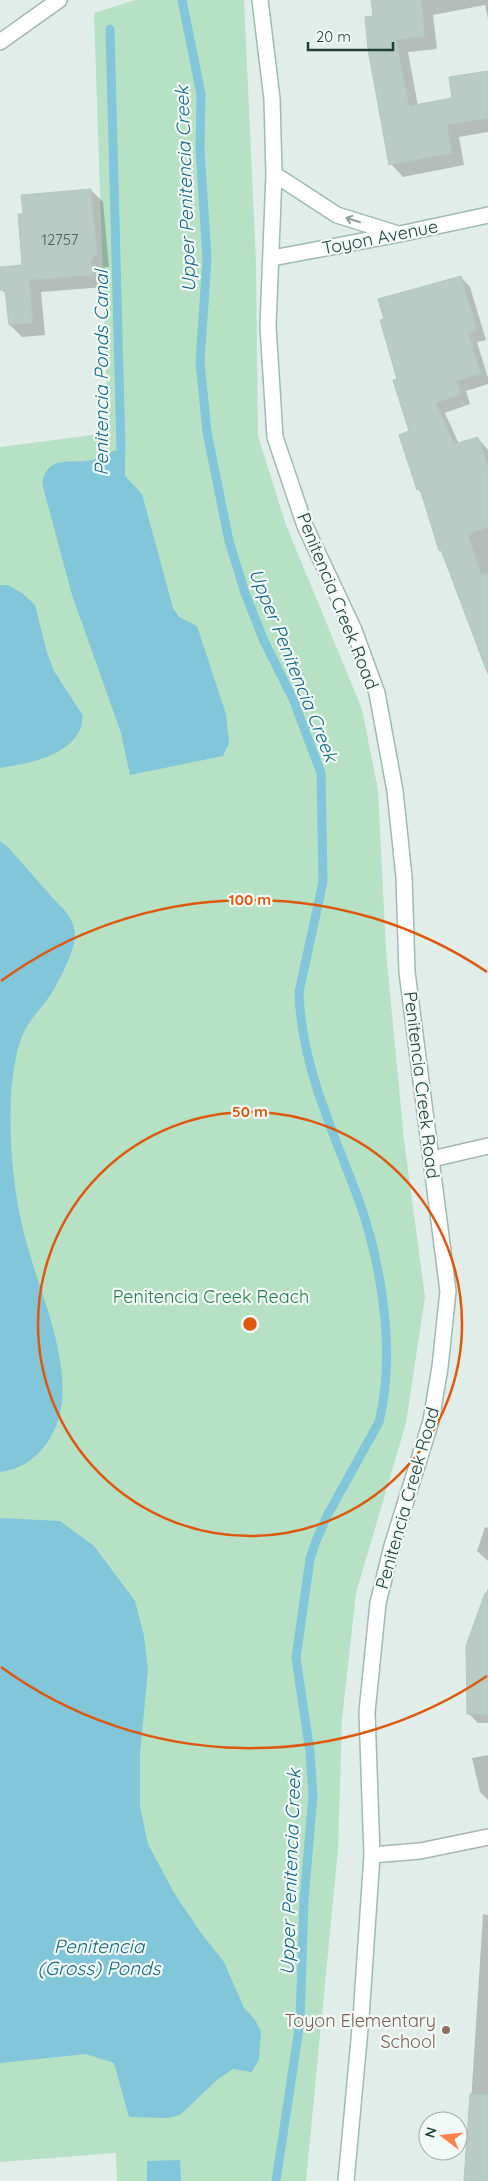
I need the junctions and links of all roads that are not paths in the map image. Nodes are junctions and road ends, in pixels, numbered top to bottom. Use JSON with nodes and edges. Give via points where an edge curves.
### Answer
{"nodes":[{"id":1,"x":58,"y":0,"type":"edge"},
{"id":2,"x":260,"y":0,"type":"edge"},
{"id":3,"x":0,"y":42,"type":"edge"},
{"id":4,"x":274,"y":174,"type":"junction"},
{"id":5,"x":488,"y":215,"type":"edge"},
{"id":6,"x":400,"y":234,"type":"junction"},
{"id":7,"x":272,"y":258,"type":"junction"},
{"id":8,"x":488,"y":1146,"type":"edge"},
{"id":9,"x":432,"y":1159,"type":"junction"},
{"id":10,"x":488,"y":1837,"type":"edge"},
{"id":11,"x":372,"y":1855,"type":"junction"},
{"id":12,"x":346,"y":2181,"type":"edge"}],
"edges":[{"from":1,"to":3,"type":"street"},
{"from":2,"to":4,"type":"street","name":"Penitencia Creek Road","via":[[272,99]]},
{"from":6,"to":4,"type":"street","one_way":true,"via":[[337,215]]},
{"from":4,"to":7,"type":"street","name":"Penitencia Creek Road"},
{"from":5,"to":6,"type":"street","name":"Toyon Avenue"},
{"from":6,"to":7,"type":"street","name":"Toyon Avenue"},
{"from":7,"to":9,"type":"street","name":"Penitencia Creek Road","via":[[268,326],[276,437],[305,526],[354,630],[377,693],[395,791],[404,877],[407,972]]},
{"from":8,"to":9,"type":"street"},
{"from":9,"to":11,"type":"street","name":"Penitencia Creek Road","via":[[448,1291],[431,1421],[378,1603],[367,1712]]},
{"from":10,"to":11,"type":"street","via":[[420,1851]]},
{"from":11,"to":12,"type":"street","name":"Penitencia Creek Road"}]}
